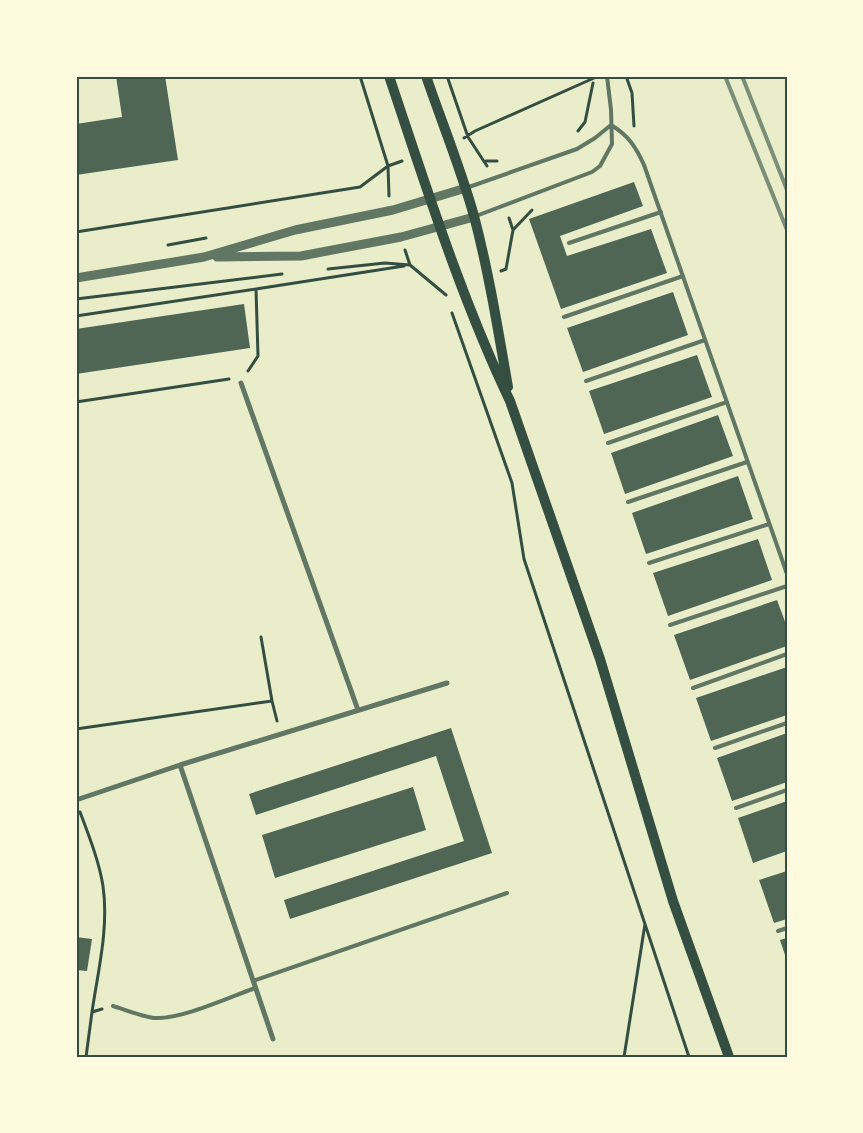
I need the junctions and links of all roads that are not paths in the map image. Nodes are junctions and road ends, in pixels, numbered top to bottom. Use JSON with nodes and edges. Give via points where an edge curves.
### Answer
{"nodes":[{"id":1,"x":389,"y":76,"type":"edge"},
{"id":2,"x":426,"y":76,"type":"edge"},
{"id":3,"x":607,"y":76,"type":"edge"},
{"id":4,"x":611,"y":125,"type":"junction"},
{"id":5,"x":466,"y":188,"type":"junction"},
{"id":6,"x":431,"y":198,"type":"junction"},
{"id":7,"x":661,"y":212,"type":"junction"},
{"id":8,"x":474,"y":217,"type":"junction"},
{"id":9,"x":440,"y":227,"type":"junction"},
{"id":10,"x":569,"y":243,"type":"dead end"},
{"id":11,"x":204,"y":257,"type":"junction"},
{"id":12,"x":684,"y":276,"type":"junction"},
{"id":13,"x":76,"y":278,"type":"edge"},
{"id":14,"x":564,"y":317,"type":"dead end"},
{"id":15,"x":705,"y":340,"type":"junction"},
{"id":16,"x":586,"y":381,"type":"dead end"},
{"id":17,"x":241,"y":383,"type":"road end"},
{"id":18,"x":510,"y":401,"type":"junction"},
{"id":19,"x":727,"y":402,"type":"junction"},
{"id":20,"x":608,"y":443,"type":"dead end"},
{"id":21,"x":747,"y":462,"type":"junction"},
{"id":22,"x":628,"y":502,"type":"dead end"},
{"id":23,"x":769,"y":524,"type":"junction"},
{"id":24,"x":649,"y":563,"type":"dead end"},
{"id":25,"x":787,"y":574,"type":"edge"},
{"id":26,"x":787,"y":586,"type":"edge"},
{"id":27,"x":670,"y":625,"type":"dead end"},
{"id":28,"x":787,"y":654,"type":"edge"},
{"id":29,"x":447,"y":683,"type":"dead end"},
{"id":30,"x":693,"y":688,"type":"dead end"},
{"id":31,"x":358,"y":710,"type":"junction"},
{"id":32,"x":787,"y":723,"type":"edge"},
{"id":33,"x":714,"y":748,"type":"dead end"},
{"id":34,"x":180,"y":765,"type":"junction"},
{"id":35,"x":787,"y":790,"type":"edge"},
{"id":36,"x":76,"y":800,"type":"edge"},
{"id":37,"x":736,"y":808,"type":"dead end"},
{"id":38,"x":507,"y":893,"type":"dead end"},
{"id":39,"x":787,"y":928,"type":"edge"},
{"id":40,"x":778,"y":931,"type":"dead end"},
{"id":41,"x":254,"y":981,"type":"junction"},
{"id":42,"x":256,"y":988,"type":"junction"},
{"id":43,"x":113,"y":1006,"type":"road end"},
{"id":44,"x":273,"y":1038,"type":"dead end"},
{"id":45,"x":728,"y":1057,"type":"edge"}],
"edges":[{"from":1,"to":6,"type":"main road"},
{"from":2,"to":5,"type":"main road"},
{"from":3,"to":4,"type":"lane"},
{"from":4,"to":5,"type":"lane","via":[[577,149]]},
{"from":4,"to":7,"type":"lane","via":[[630,139],[638,152]]},
{"from":4,"to":8,"type":"lane","via":[[612,144],[600,166],[592,172]]},
{"from":5,"to":6,"type":"street"},
{"from":5,"to":8,"type":"main road"},
{"from":6,"to":9,"type":"main road"},
{"from":6,"to":11,"type":"street","via":[[393,210],[296,230]]},
{"from":7,"to":10,"type":"lane"},
{"from":7,"to":12,"type":"lane"},
{"from":8,"to":9,"type":"street"},
{"from":8,"to":18,"type":"main road"},
{"from":9,"to":11,"type":"street","via":[[301,256]]},
{"from":9,"to":18,"type":"main road","via":[[461,287]]},
{"from":11,"to":13,"type":"street"},
{"from":12,"to":14,"type":"lane"},
{"from":12,"to":15,"type":"lane"},
{"from":15,"to":16,"type":"lane"},
{"from":15,"to":19,"type":"lane"},
{"from":17,"to":31,"type":"street"},
{"from":18,"to":45,"type":"main road","via":[[600,660],[674,901]]},
{"from":19,"to":20,"type":"lane"},
{"from":19,"to":21,"type":"lane"},
{"from":21,"to":22,"type":"lane"},
{"from":21,"to":23,"type":"lane"},
{"from":23,"to":24,"type":"lane"},
{"from":23,"to":25,"type":"lane"},
{"from":26,"to":27,"type":"lane"},
{"from":28,"to":30,"type":"lane"},
{"from":29,"to":31,"type":"street"},
{"from":31,"to":34,"type":"street"},
{"from":32,"to":33,"type":"lane"},
{"from":34,"to":36,"type":"street"},
{"from":34,"to":41,"type":"street"},
{"from":35,"to":37,"type":"lane"},
{"from":38,"to":41,"type":"lane"},
{"from":39,"to":40,"type":"lane"},
{"from":41,"to":42,"type":"street"},
{"from":42,"to":43,"type":"lane","via":[[166,1018],[154,1018]]},
{"from":42,"to":44,"type":"street"}]}
